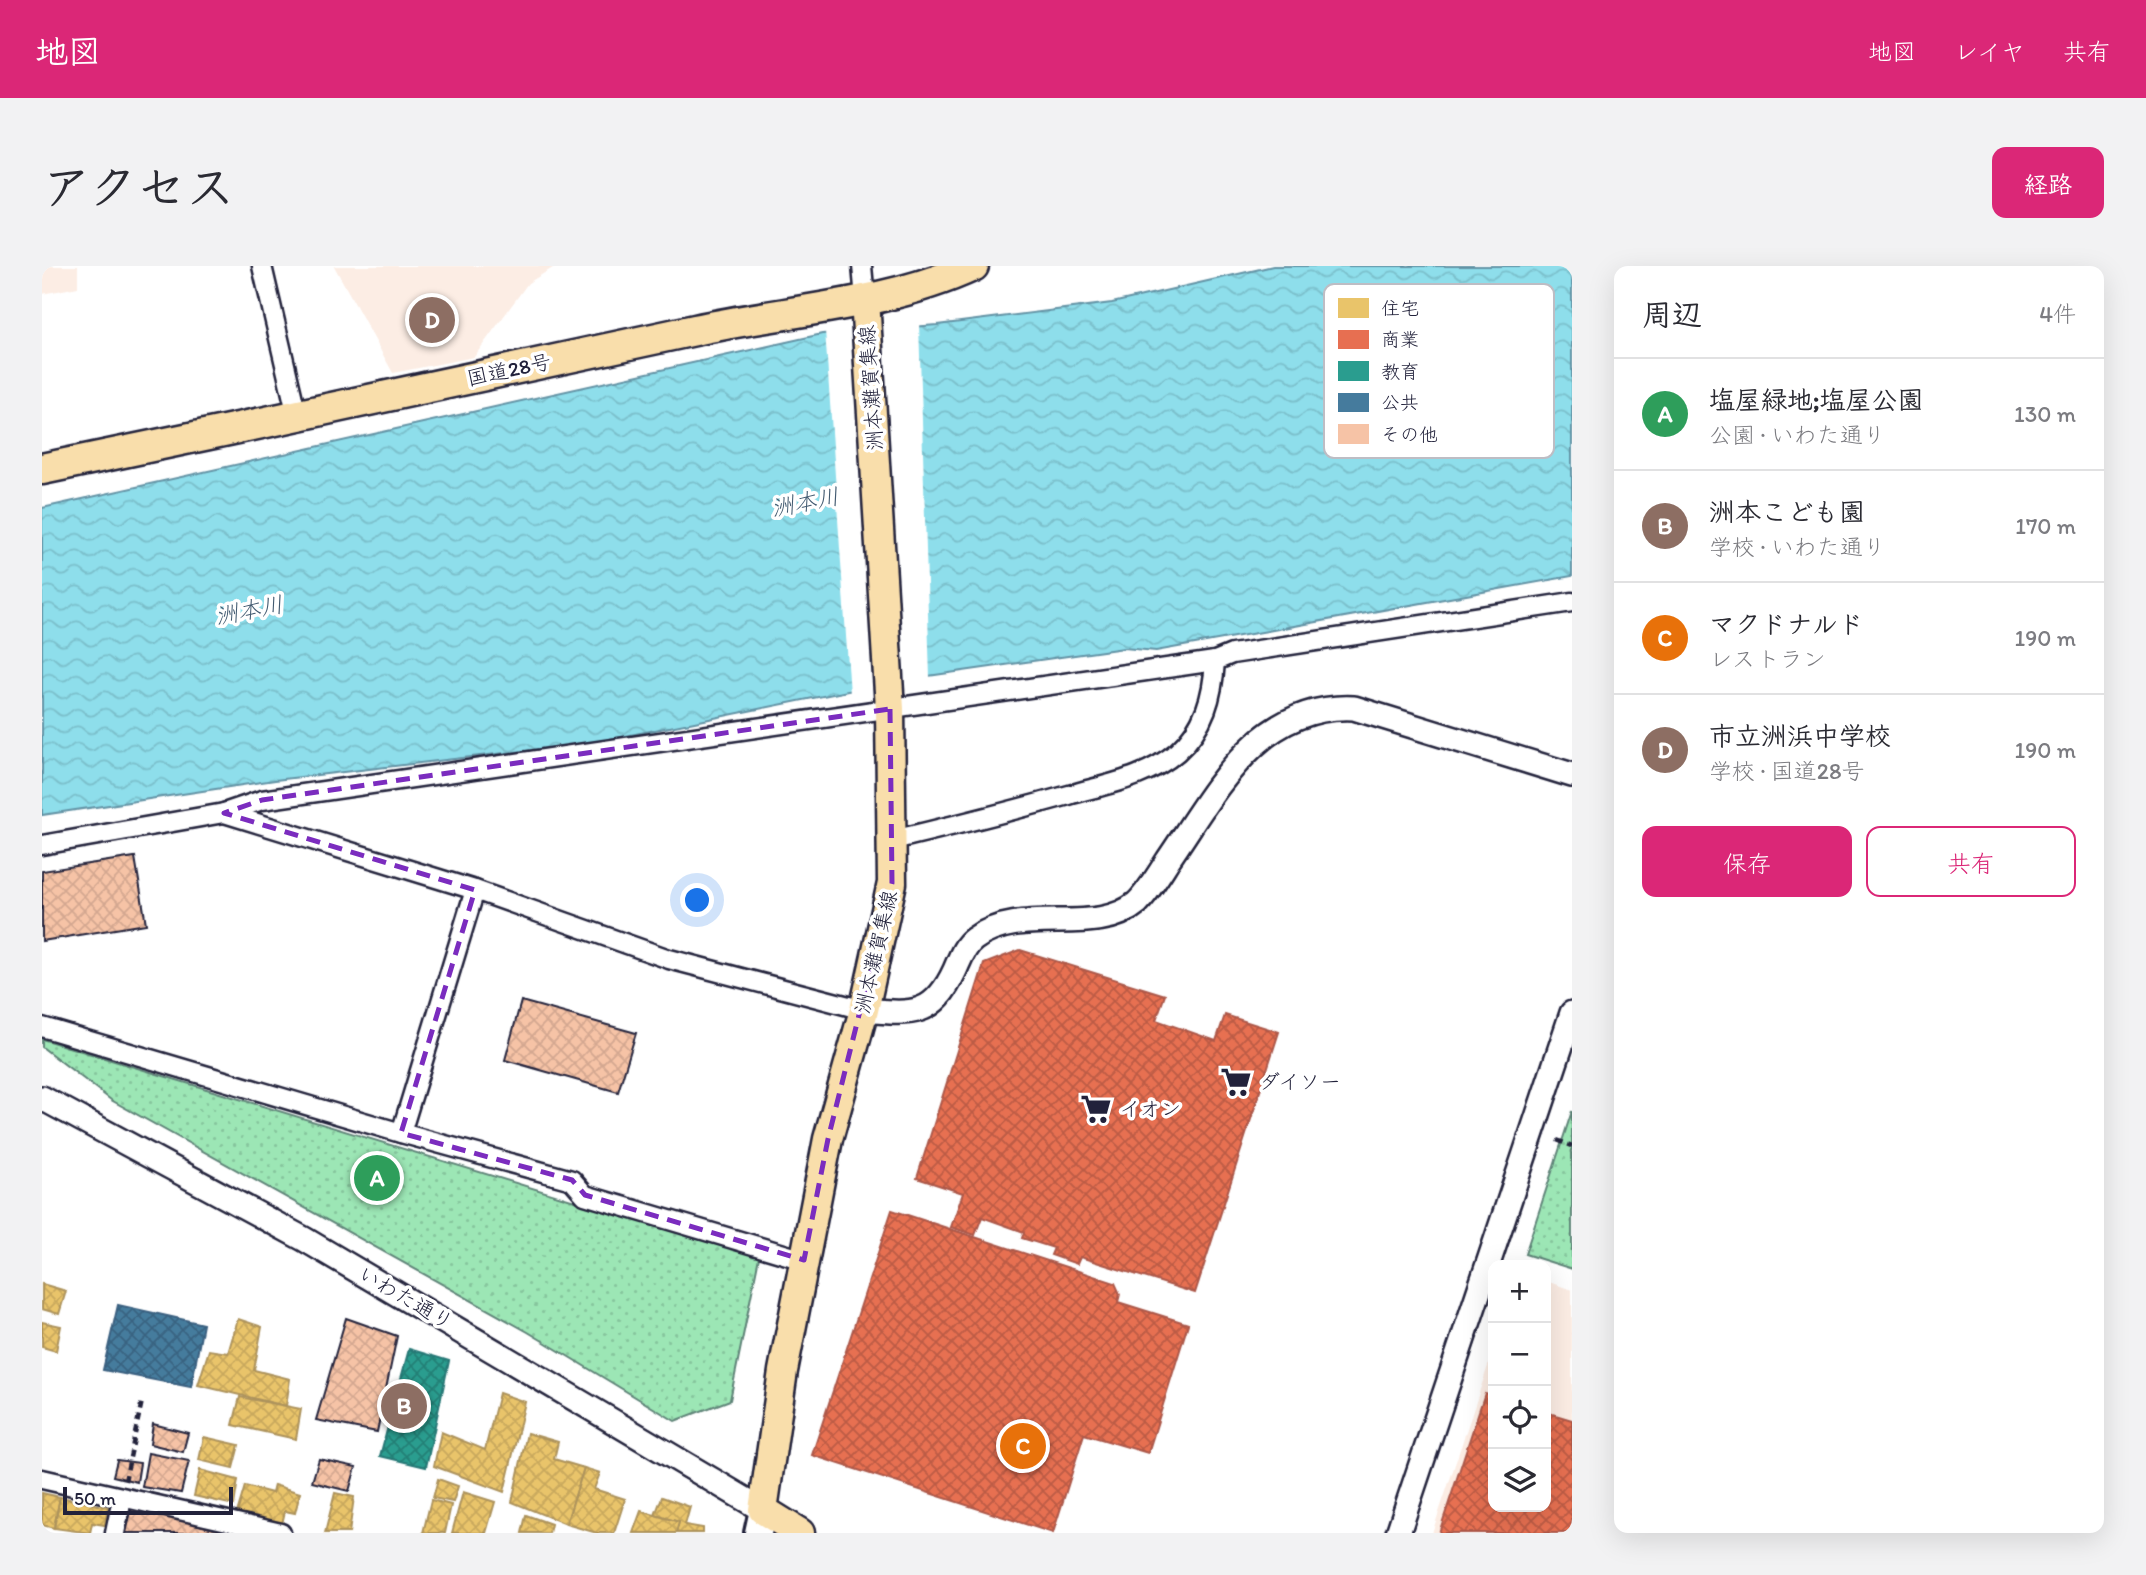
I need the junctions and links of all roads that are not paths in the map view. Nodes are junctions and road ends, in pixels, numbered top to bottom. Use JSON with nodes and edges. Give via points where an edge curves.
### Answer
{"nodes":[{"id":1,"x":262,"y":266,"type":"edge"},
{"id":2,"x":862,"y":266,"type":"edge"},
{"id":3,"x":973,"y":266,"type":"edge"},
{"id":4,"x":866,"y":310,"type":"junction"},
{"id":5,"x":297,"y":416,"type":"junction"},
{"id":6,"x":42,"y":469,"type":"edge"},
{"id":7,"x":1572,"y":602,"type":"edge"},
{"id":8,"x":1215,"y":661,"type":"junction"},
{"id":9,"x":890,"y":709,"type":"junction"},
{"id":10,"x":1572,"y":775,"type":"edge"},
{"id":11,"x":223,"y":813,"type":"junction"},
{"id":12,"x":893,"y":840,"type":"junction"},
{"id":13,"x":42,"y":845,"type":"edge"},
{"id":14,"x":475,"y":890,"type":"junction"},
{"id":15,"x":864,"y":1010,"type":"junction"},
{"id":16,"x":1572,"y":1013,"type":"edge"},
{"id":17,"x":42,"y":1027,"type":"edge"},
{"id":18,"x":42,"y":1098,"type":"edge"},
{"id":19,"x":401,"y":1133,"type":"junction"},
{"id":20,"x":804,"y":1260,"type":"junction"},
{"id":21,"x":42,"y":1479,"type":"edge"},
{"id":22,"x":122,"y":1499,"type":"junction"},
{"id":23,"x":760,"y":1521,"type":"edge"},
{"id":24,"x":116,"y":1533,"type":"edge"},
{"id":25,"x":281,"y":1533,"type":"edge"},
{"id":26,"x":800,"y":1533,"type":"edge"},
{"id":27,"x":1398,"y":1533,"type":"edge"}],
"edges":[{"from":1,"to":5,"type":"street"},
{"from":2,"to":4,"type":"street"},
{"from":3,"to":4,"type":"highway","name":"国道28号"},
{"from":4,"to":5,"type":"highway","name":"国道28号","via":[[710,327]]},
{"from":4,"to":9,"type":"main road","name":"洲本灘賀集線"},
{"from":5,"to":6,"type":"highway","name":"国道28号"},
{"from":7,"to":8,"type":"street","via":[[1232,654]]},
{"from":8,"to":9,"type":"street"},
{"from":8,"to":12,"type":"street","via":[[1205,716],[1180,750],[1158,766],[1134,777]]},
{"from":9,"to":11,"type":"street","via":[[262,800]]},
{"from":9,"to":12,"type":"main road","name":"洲本灘賀集線"},
{"from":10,"to":15,"type":"street","via":[[1354,708],[1330,706],[1309,712],[1264,736],[1239,757],[1148,889],[1126,910],[1111,916],[996,927],[966,948],[944,992],[924,1009],[909,1014]]},
{"from":11,"to":13,"type":"street"},
{"from":11,"to":14,"type":"street"},
{"from":12,"to":15,"type":"main road","name":"洲本灘賀集線","via":[[887,916]]},
{"from":14,"to":15,"type":"street","via":[[669,959]]},
{"from":14,"to":19,"type":"street"},
{"from":15,"to":20,"type":"main road","name":"洲本灘賀集線","via":[[828,1139]]},
{"from":16,"to":27,"type":"street"},
{"from":17,"to":19,"type":"street"},
{"from":18,"to":23,"type":"street","name":"いわた通り","via":[[304,1239]]},
{"from":19,"to":20,"type":"street","via":[[572,1180],[585,1195]]},
{"from":20,"to":23,"type":"main road","name":"洲本灘賀集線"},
{"from":21,"to":22,"type":"street"},
{"from":22,"to":24,"type":"street"},
{"from":22,"to":25,"type":"street"},
{"from":23,"to":26,"type":"main road"}]}
